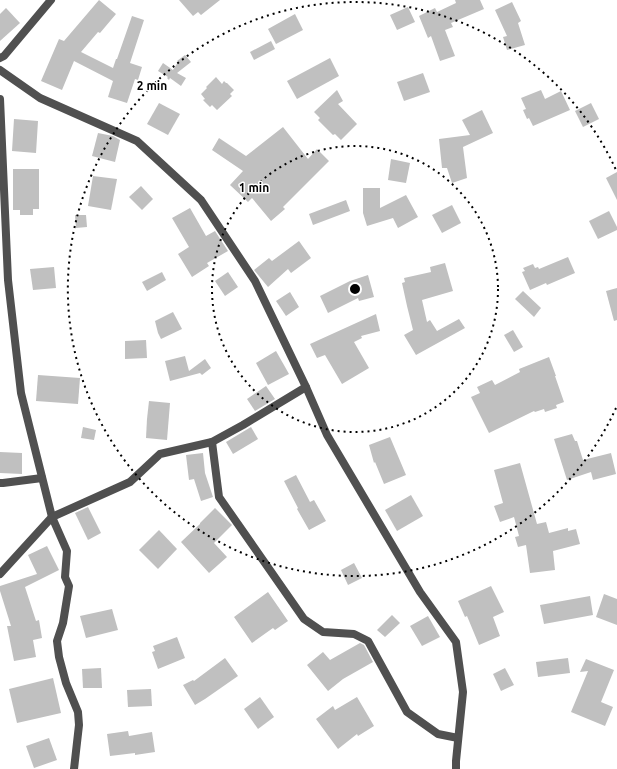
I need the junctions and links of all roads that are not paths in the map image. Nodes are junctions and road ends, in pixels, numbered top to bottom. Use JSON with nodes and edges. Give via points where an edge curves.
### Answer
{"nodes":[{"id":1,"x":51,"y":0,"type":"edge"},
{"id":2,"x":0,"y":58,"type":"edge"},
{"id":3,"x":0,"y":70,"type":"edge"},
{"id":4,"x":0,"y":99,"type":"edge"},
{"id":5,"x":306,"y":387,"type":"junction"},
{"id":6,"x":212,"y":442,"type":"junction"},
{"id":7,"x":42,"y":478,"type":"junction"},
{"id":8,"x":0,"y":483,"type":"edge"},
{"id":9,"x":52,"y":517,"type":"junction"},
{"id":10,"x":0,"y":574,"type":"edge"},
{"id":11,"x":458,"y":738,"type":"junction"},
{"id":12,"x":74,"y":769,"type":"edge"},
{"id":13,"x":456,"y":769,"type":"edge"}],
"edges":[{"from":1,"to":2,"type":"street"},
{"from":3,"to":5,"type":"street","via":[[40,98],[137,141],[201,200],[255,281]]},
{"from":4,"to":7,"type":"street","via":[[8,280],[21,393]]},
{"from":5,"to":6,"type":"street"},
{"from":5,"to":11,"type":"street","via":[[339,456],[420,592],[456,642],[463,692]]},
{"from":6,"to":9,"type":"street","via":[[160,454],[130,482]]},
{"from":6,"to":11,"type":"street","via":[[219,497],[304,619],[323,632],[354,634],[368,641],[407,712],[438,734]]},
{"from":7,"to":8,"type":"street"},
{"from":7,"to":9,"type":"street"},
{"from":9,"to":10,"type":"street"},
{"from":9,"to":12,"type":"street","via":[[67,551],[65,577],[69,586],[64,623],[57,641],[66,683],[78,712]]},
{"from":11,"to":13,"type":"street"}]}
